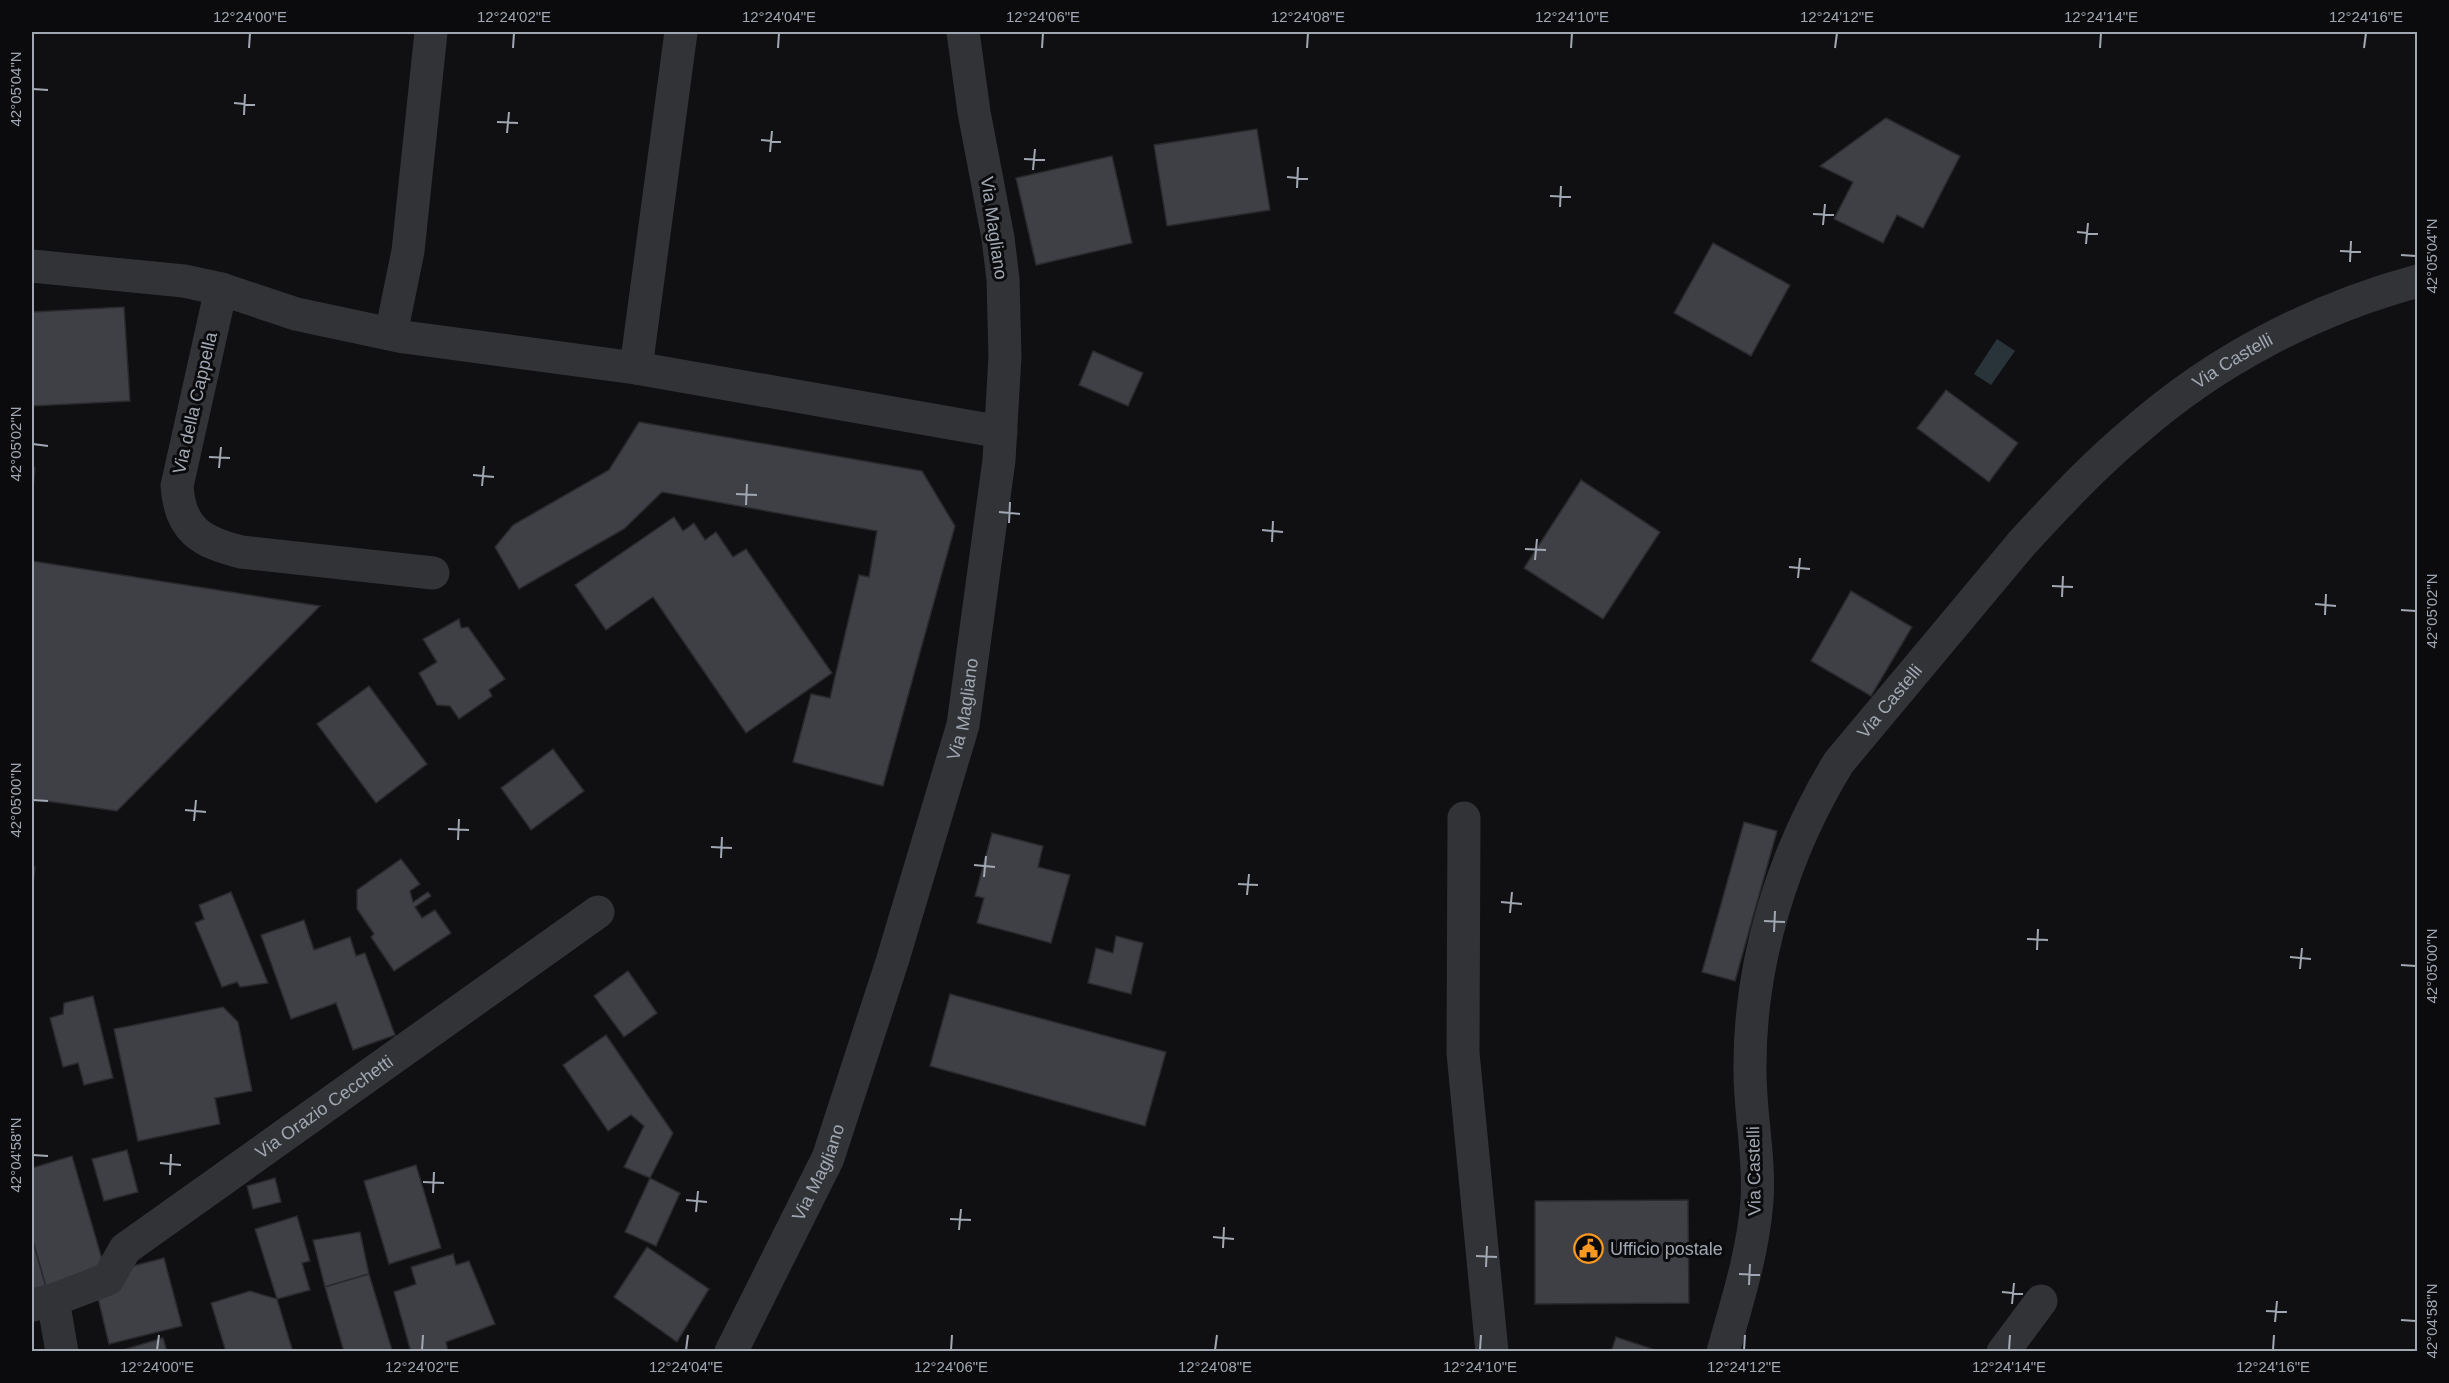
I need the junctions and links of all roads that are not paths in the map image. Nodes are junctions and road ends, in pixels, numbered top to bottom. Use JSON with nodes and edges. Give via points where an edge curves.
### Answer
{"nodes":[{"id":1,"x":431,"y":32,"type":"edge"},
{"id":2,"x":681,"y":32,"type":"edge"},
{"id":3,"x":963,"y":32,"type":"edge"},
{"id":4,"x":32,"y":266,"type":"edge"},
{"id":5,"x":2418,"y":281,"type":"edge"},
{"id":6,"x":221,"y":289,"type":"junction"},
{"id":7,"x":391,"y":334,"type":"junction"},
{"id":8,"x":636,"y":368,"type":"junction"},
{"id":9,"x":1000,"y":432,"type":"junction"},
{"id":10,"x":433,"y":573,"type":"dead end"},
{"id":11,"x":1464,"y":818,"type":"dead end"},
{"id":12,"x":598,"y":912,"type":"dead end"},
{"id":13,"x":2041,"y":1301,"type":"dead end"},
{"id":14,"x":42,"y":1303,"type":"edge"},
{"id":15,"x":62,"y":1352,"type":"edge"},
{"id":16,"x":731,"y":1352,"type":"edge"},
{"id":17,"x":1492,"y":1352,"type":"edge"},
{"id":18,"x":1723,"y":1352,"type":"edge"},
{"id":19,"x":2003,"y":1352,"type":"edge"}],
"edges":[{"from":1,"to":7,"type":"street","via":[[408,251]]},
{"from":2,"to":8,"type":"street"},
{"from":3,"to":9,"type":"street","name":"Via Magliano","via":[[1003,279],[1005,356]]},
{"from":4,"to":6,"type":"street","via":[[184,281]]},
{"from":5,"to":18,"type":"street","name":"Via Castelli","via":[[2349,303],[2269,339],[2187,391],[2136,430],[2022,543],[1839,762],[1793,854],[1763,953],[1754,1002],[1750,1064],[1757,1162],[1755,1221]]},
{"from":6,"to":7,"type":"street","via":[[296,314]]},
{"from":6,"to":10,"type":"street","name":"Via della Cappella","via":[[178,478],[178,507],[188,526],[224,548],[241,552]]},
{"from":7,"to":8,"type":"street"},
{"from":8,"to":9,"type":"street"},
{"from":9,"to":16,"type":"street","name":"Via Magliano","via":[[963,725],[828,1158]]},
{"from":11,"to":17,"type":"street","via":[[1463,1053]]},
{"from":12,"to":14,"type":"street","name":"Via Orazio Cecchetti","via":[[124,1249],[108,1279]]},
{"from":13,"to":19,"type":"street"},
{"from":14,"to":15,"type":"street","name":"Via Orazio Cecchetti"}]}
